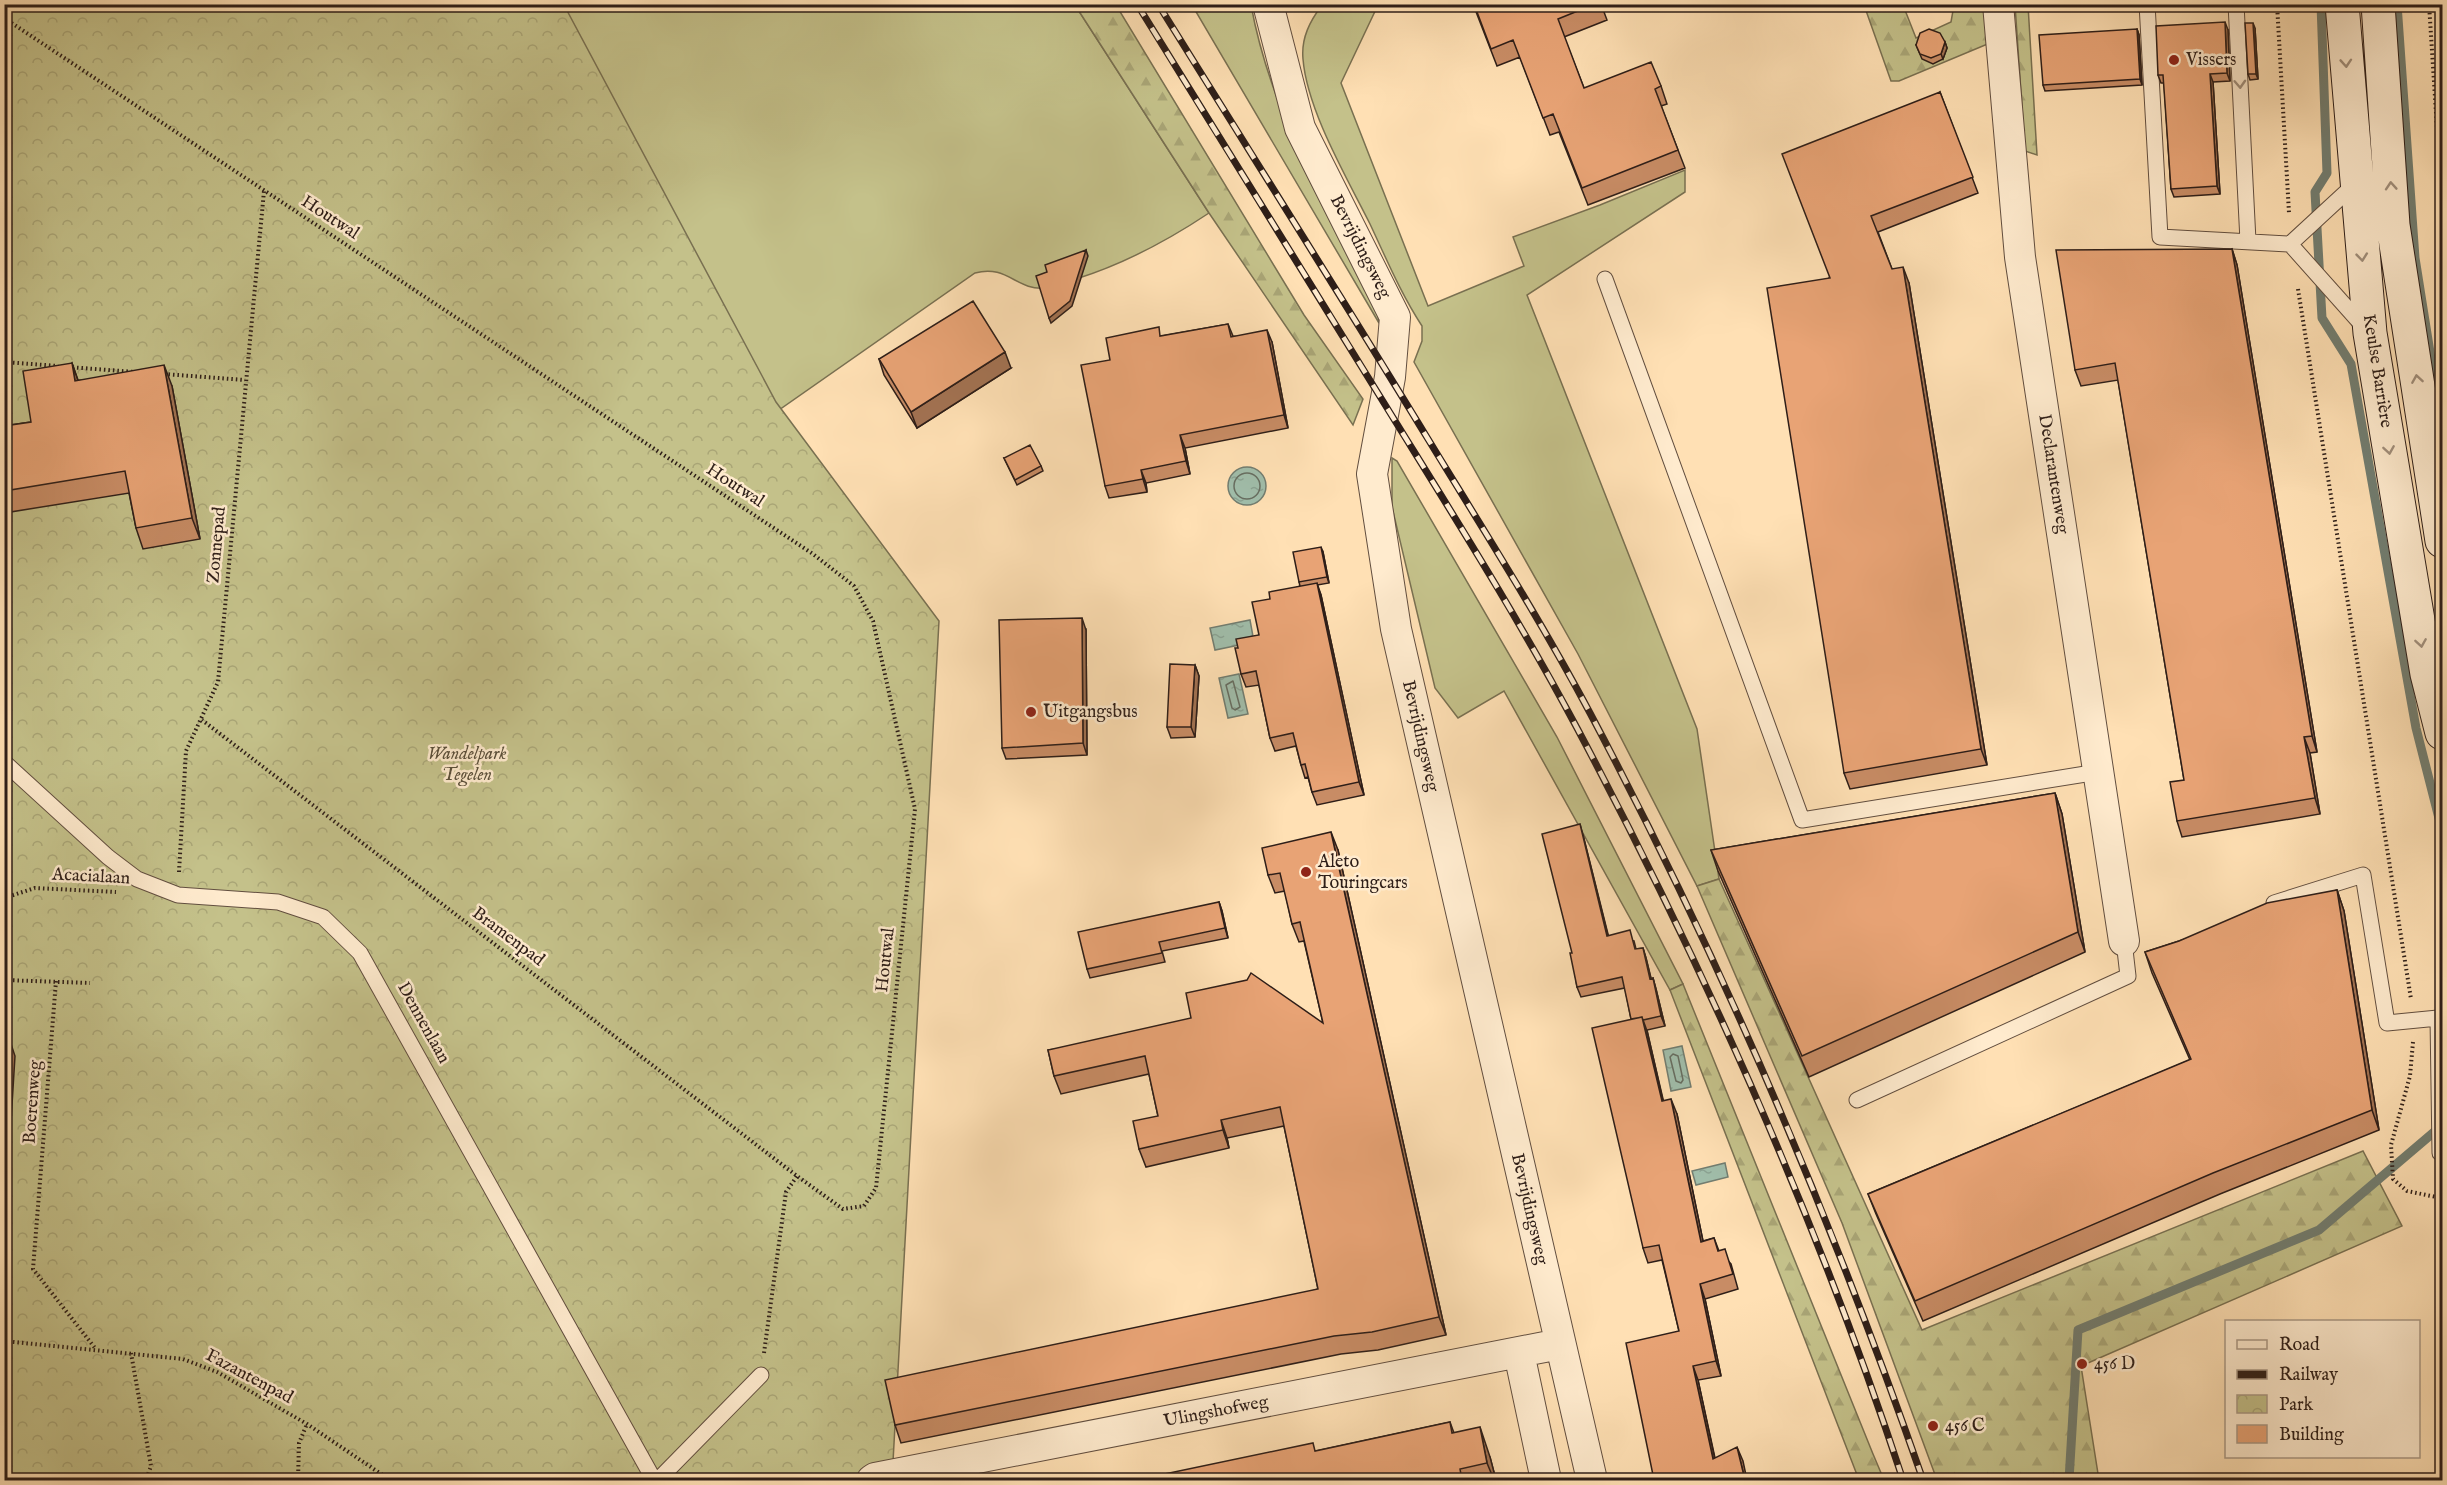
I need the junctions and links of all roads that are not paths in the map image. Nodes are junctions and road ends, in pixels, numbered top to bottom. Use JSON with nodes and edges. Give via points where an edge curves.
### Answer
{"nodes":[{"id":1,"x":1268,"y":4,"type":"edge"},
{"id":2,"x":1998,"y":4,"type":"edge"},
{"id":3,"x":2147,"y":4,"type":"edge"},
{"id":4,"x":2236,"y":4,"type":"edge"},
{"id":5,"x":2342,"y":4,"type":"edge"},
{"id":6,"x":2378,"y":4,"type":"edge"},
{"id":7,"x":2355,"y":183,"type":"junction"},
{"id":8,"x":2248,"y":241,"type":"junction"},
{"id":9,"x":2290,"y":244,"type":"junction"},
{"id":10,"x":1605,"y":279,"type":"dead end"},
{"id":11,"x":2370,"y":333,"type":"junction"},
{"id":12,"x":2442,"y":541,"type":"edge"},
{"id":13,"x":2442,"y":733,"type":"edge"},
{"id":14,"x":4,"y":762,"type":"edge"},
{"id":15,"x":2098,"y":772,"type":"junction"},
{"id":16,"x":2274,"y":903,"type":"edge"},
{"id":17,"x":2124,"y":941,"type":"joint"},
{"id":18,"x":1857,"y":1100,"type":"dead end"},
{"id":19,"x":2440,"y":1154,"type":"dead end"},
{"id":20,"x":1560,"y":1344,"type":"junction"},
{"id":21,"x":1519,"y":1353,"type":"junction"},
{"id":22,"x":761,"y":1376,"type":"road end"},
{"id":23,"x":656,"y":1480,"type":"edge"},
{"id":24,"x":872,"y":1480,"type":"edge"},
{"id":25,"x":1546,"y":1480,"type":"edge"},
{"id":26,"x":1592,"y":1480,"type":"edge"}],
"edges":[{"from":1,"to":20,"type":"street","name":"Bevrijdingsweg","via":[[1300,128],[1395,317],[1390,377],[1372,474],[1396,628]]},
{"from":2,"to":15,"type":"street","name":"Declarantenweg","via":[[2020,257]]},
{"from":3,"to":8,"type":"lane","via":[[2160,237]]},
{"from":4,"to":8,"type":"lane","one_way":true},
{"from":5,"to":7,"type":"main road","name":"Keulse Barrière","one_way":true},
{"from":12,"to":6,"type":"main road","one_way":true,"via":[[2393,225]]},
{"from":7,"to":9,"type":"lane"},
{"from":7,"to":11,"type":"main road","name":"Keulse Barrière","one_way":true},
{"from":8,"to":9,"type":"lane"},
{"from":9,"to":11,"type":"lane"},
{"from":10,"to":15,"type":"lane","via":[[1802,820]]},
{"from":11,"to":13,"type":"main road","name":"Keulse Barrière","one_way":true,"via":[[2427,674]]},
{"from":14,"to":23,"type":"lane","name":"Dennenlaan","via":[[137,879],[178,895],[278,902],[323,917],[360,953]]},
{"from":15,"to":17,"type":"street","name":"Declarantenweg"},
{"from":16,"to":19,"type":"lane","via":[[2363,875],[2387,1023],[2438,1018]]},
{"from":17,"to":18,"type":"lane","via":[[2128,976]]},
{"from":20,"to":21,"type":"street","name":"Ulingshofweg"},
{"from":20,"to":26,"type":"street","name":"Bevrijdingsweg"},
{"from":21,"to":24,"type":"street","name":"Ulingshofweg"},
{"from":21,"to":25,"type":"street"},
{"from":22,"to":23,"type":"lane"}]}
